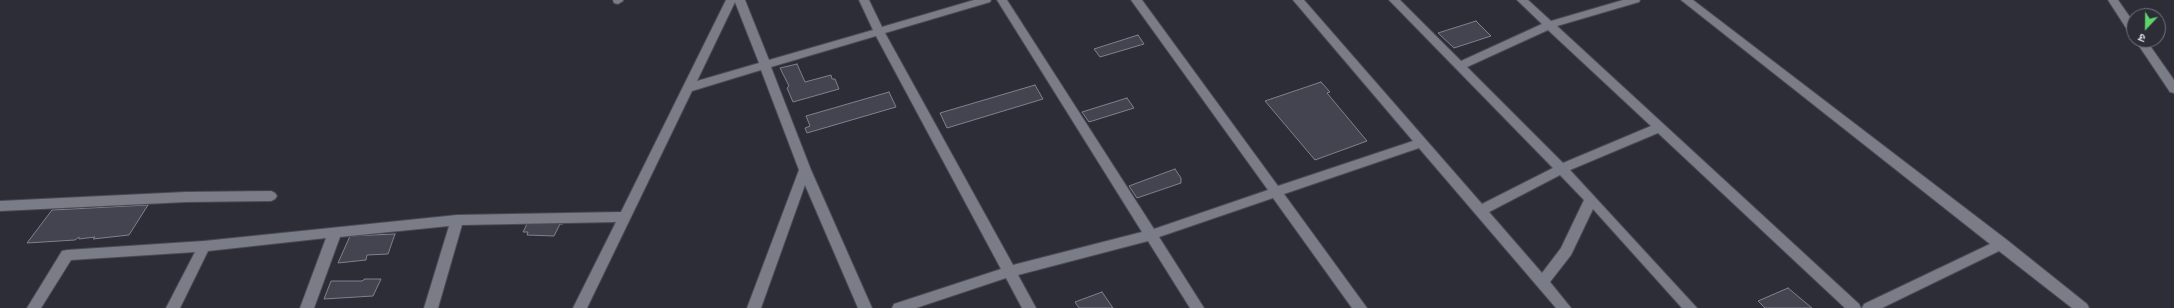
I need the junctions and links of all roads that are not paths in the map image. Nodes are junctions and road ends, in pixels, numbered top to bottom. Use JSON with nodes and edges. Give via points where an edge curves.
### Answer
{"nodes":[{"id":1,"x":731,"y":0,"type":"edge"},
{"id":2,"x":740,"y":0,"type":"edge"},
{"id":3,"x":864,"y":0,"type":"edge"},
{"id":4,"x":986,"y":0,"type":"edge"},
{"id":5,"x":1002,"y":0,"type":"edge"},
{"id":6,"x":1136,"y":0,"type":"edge"},
{"id":7,"x":1298,"y":0,"type":"edge"},
{"id":8,"x":1394,"y":0,"type":"edge"},
{"id":9,"x":1522,"y":0,"type":"edge"},
{"id":10,"x":1635,"y":0,"type":"edge"},
{"id":11,"x":1686,"y":0,"type":"edge"},
{"id":12,"x":2113,"y":0,"type":"edge"},
{"id":13,"x":2126,"y":19,"type":"edge"},
{"id":14,"x":1549,"y":25,"type":"junction"},
{"id":15,"x":879,"y":32,"type":"junction"},
{"id":16,"x":2145,"y":48,"type":"edge"},
{"id":17,"x":765,"y":65,"type":"junction"},
{"id":18,"x":1459,"y":66,"type":"junction"},
{"id":19,"x":688,"y":88,"type":"junction"},
{"id":20,"x":2174,"y":90,"type":"edge"},
{"id":21,"x":1660,"y":127,"type":"junction"},
{"id":22,"x":1420,"y":142,"type":"junction"},
{"id":23,"x":1562,"y":169,"type":"junction"},
{"id":24,"x":805,"y":170,"type":"junction"},
{"id":25,"x":1275,"y":192,"type":"junction"},
{"id":26,"x":271,"y":196,"type":"dead end"},
{"id":27,"x":1591,"y":199,"type":"junction"},
{"id":28,"x":0,"y":206,"type":"edge"},
{"id":29,"x":1480,"y":212,"type":"junction"},
{"id":30,"x":625,"y":217,"type":"junction"},
{"id":31,"x":457,"y":220,"type":"junction"},
{"id":32,"x":335,"y":232,"type":"junction"},
{"id":33,"x":1150,"y":235,"type":"junction"},
{"id":34,"x":2002,"y":244,"type":"junction"},
{"id":35,"x":204,"y":246,"type":"junction"},
{"id":36,"x":1011,"y":271,"type":"junction"},
{"id":37,"x":1542,"y":283,"type":"junction"},
{"id":38,"x":34,"y":308,"type":"edge"},
{"id":39,"x":173,"y":308,"type":"edge"},
{"id":40,"x":307,"y":308,"type":"edge"},
{"id":41,"x":431,"y":308,"type":"edge"},
{"id":42,"x":580,"y":308,"type":"edge"},
{"id":43,"x":754,"y":308,"type":"edge"},
{"id":44,"x":865,"y":308,"type":"edge"},
{"id":45,"x":899,"y":308,"type":"edge"},
{"id":46,"x":1030,"y":308,"type":"edge"},
{"id":47,"x":1196,"y":308,"type":"edge"},
{"id":48,"x":1360,"y":308,"type":"edge"},
{"id":49,"x":1564,"y":308,"type":"edge"},
{"id":50,"x":1690,"y":308,"type":"edge"},
{"id":51,"x":1854,"y":308,"type":"edge"},
{"id":52,"x":1869,"y":308,"type":"edge"},
{"id":53,"x":2082,"y":308,"type":"edge"}],
"edges":[{"from":1,"to":19,"type":"street"},
{"from":2,"to":17,"type":"street"},
{"from":3,"to":15,"type":"street"},
{"from":4,"to":15,"type":"street"},
{"from":5,"to":33,"type":"street"},
{"from":6,"to":25,"type":"street"},
{"from":7,"to":22,"type":"street"},
{"from":8,"to":18,"type":"street"},
{"from":9,"to":14,"type":"street"},
{"from":10,"to":14,"type":"street"},
{"from":11,"to":34,"type":"street"},
{"from":12,"to":13,"type":"street"},
{"from":14,"to":18,"type":"street"},
{"from":14,"to":21,"type":"street"},
{"from":15,"to":17,"type":"street"},
{"from":15,"to":36,"type":"street"},
{"from":16,"to":20,"type":"street"},
{"from":17,"to":19,"type":"street"},
{"from":17,"to":24,"type":"street"},
{"from":18,"to":23,"type":"street"},
{"from":19,"to":30,"type":"street"},
{"from":21,"to":23,"type":"street"},
{"from":21,"to":51,"type":"street"},
{"from":22,"to":25,"type":"street"},
{"from":22,"to":29,"type":"street"},
{"from":23,"to":27,"type":"street"},
{"from":23,"to":29,"type":"street"},
{"from":24,"to":43,"type":"street"},
{"from":24,"to":44,"type":"street"},
{"from":25,"to":33,"type":"street"},
{"from":25,"to":48,"type":"street"},
{"from":26,"to":28,"type":"street","via":[[186,197]]},
{"from":27,"to":37,"type":"street","via":[[1575,236]]},
{"from":27,"to":50,"type":"street"},
{"from":29,"to":37,"type":"street"},
{"from":30,"to":31,"type":"street"},
{"from":30,"to":42,"type":"street"},
{"from":31,"to":32,"type":"street"},
{"from":31,"to":41,"type":"street"},
{"from":32,"to":35,"type":"street"},
{"from":32,"to":40,"type":"street"},
{"from":33,"to":36,"type":"street"},
{"from":33,"to":47,"type":"street"},
{"from":34,"to":52,"type":"street"},
{"from":34,"to":53,"type":"street"},
{"from":35,"to":38,"type":"street","via":[[67,255]]},
{"from":35,"to":39,"type":"street"},
{"from":36,"to":45,"type":"street"},
{"from":36,"to":46,"type":"street"},
{"from":37,"to":49,"type":"street"}]}
